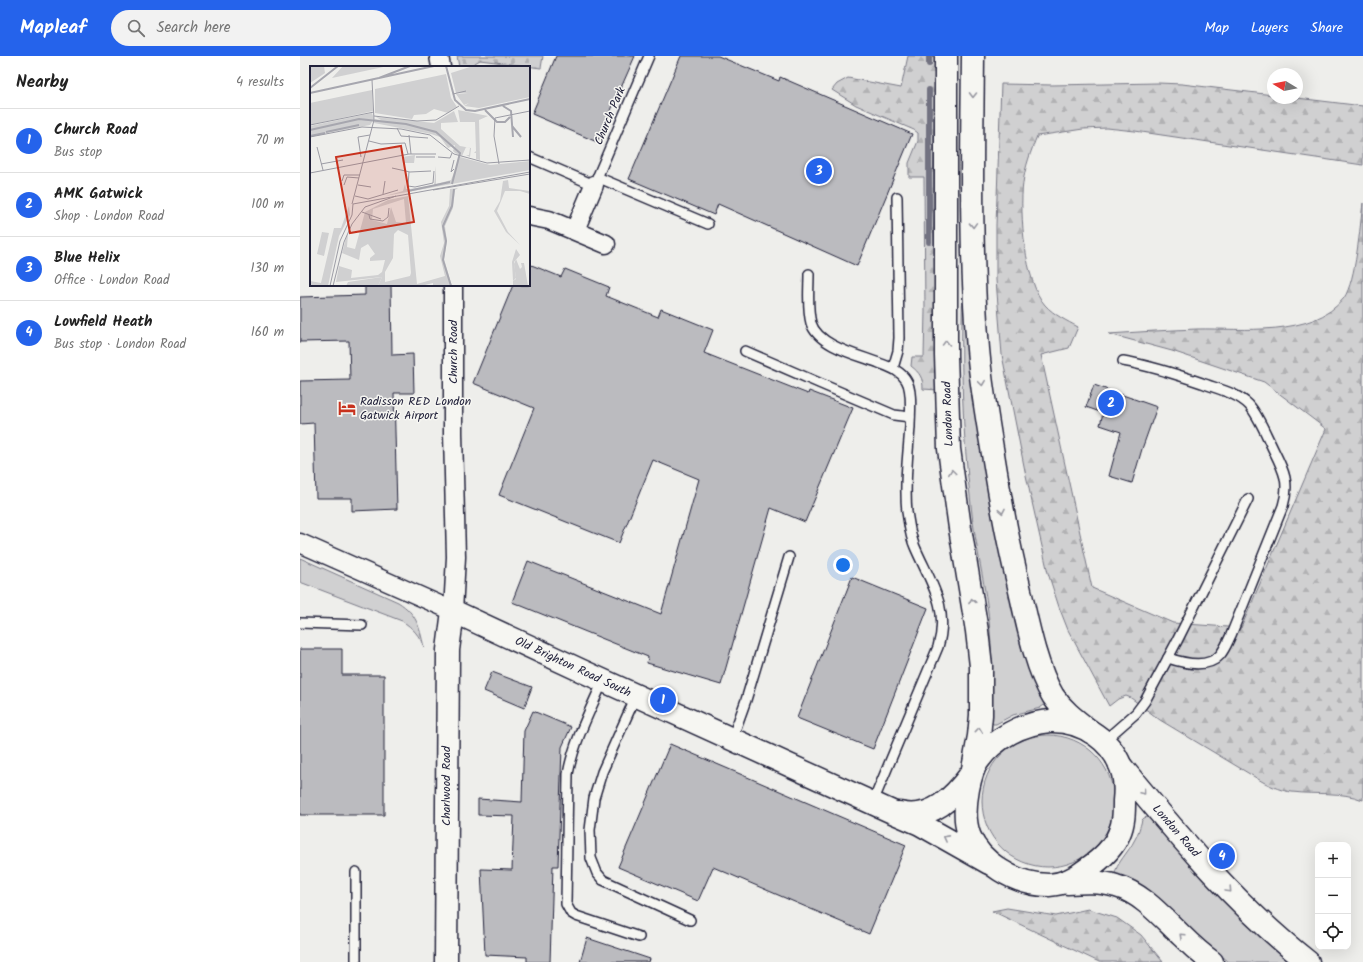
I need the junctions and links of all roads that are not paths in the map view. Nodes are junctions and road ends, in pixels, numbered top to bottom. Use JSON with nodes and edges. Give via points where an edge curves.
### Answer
{"nodes":[{"id":1,"x":439,"y":56,"type":"edge"},
{"id":2,"x":649,"y":56,"type":"edge"},
{"id":3,"x":946,"y":56,"type":"edge"},
{"id":4,"x":973,"y":56,"type":"edge"},
{"id":5,"x":441,"y":66,"type":"edge"},
{"id":6,"x":530,"y":157,"type":"edge"},
{"id":7,"x":595,"y":181,"type":"junction"},
{"id":8,"x":897,"y":197,"type":"dead end"},
{"id":9,"x":530,"y":216,"type":"edge"},
{"id":10,"x":708,"y":224,"type":"dead end"},
{"id":11,"x":575,"y":230,"type":"junction"},
{"id":12,"x":606,"y":244,"type":"dead end"},
{"id":13,"x":809,"y":274,"type":"dead end"},
{"id":14,"x":453,"y":286,"type":"edge"},
{"id":15,"x":745,"y":351,"type":"dead end"},
{"id":16,"x":1123,"y":362,"type":"dead end"},
{"id":17,"x":893,"y":368,"type":"junction"},
{"id":18,"x":910,"y":417,"type":"junction"},
{"id":19,"x":1248,"y":499,"type":"dead end"},
{"id":20,"x":300,"y":543,"type":"edge"},
{"id":21,"x":789,"y":557,"type":"dead end"},
{"id":22,"x":453,"y":611,"type":"junction"},
{"id":23,"x":300,"y":623,"type":"edge"},
{"id":24,"x":362,"y":625,"type":"dead end"},
{"id":25,"x":1168,"y":658,"type":"junction"},
{"id":26,"x":603,"y":681,"type":"junction"},
{"id":27,"x":636,"y":696,"type":"junction"},
{"id":28,"x":1097,"y":737,"type":"junction"},
{"id":29,"x":732,"y":739,"type":"junction"},
{"id":30,"x":1118,"y":762,"type":"junction"},
{"id":31,"x":972,"y":771,"type":"junction"},
{"id":32,"x":882,"y":806,"type":"junction"},
{"id":33,"x":992,"y":864,"type":"junction"},
{"id":34,"x":356,"y":872,"type":"dead end"},
{"id":35,"x":1060,"y":884,"type":"junction"},
{"id":36,"x":690,"y":920,"type":"dead end"},
{"id":37,"x":639,"y":937,"type":"dead end"},
{"id":38,"x":356,"y":962,"type":"edge"},
{"id":39,"x":446,"y":962,"type":"edge"},
{"id":40,"x":1212,"y":962,"type":"edge"},
{"id":41,"x":1308,"y":962,"type":"edge"}],
"edges":[{"from":1,"to":5,"type":"street"},
{"from":2,"to":7,"type":"lane","name":"Church Park"},
{"from":31,"to":3,"type":"main road","name":"London Road","one_way":true,"via":[[981,715],[981,666],[949,449],[946,355]]},
{"from":4,"to":28,"type":"main road","one_way":true,"via":[[972,189],[978,349],[1001,506],[1036,653],[1048,685],[1064,710]]},
{"from":6,"to":7,"type":"lane"},
{"from":7,"to":10,"type":"lane"},
{"from":7,"to":11,"type":"street"},
{"from":8,"to":17,"type":"lane","via":[[899,338]]},
{"from":9,"to":11,"type":"street"},
{"from":11,"to":12,"type":"street"},
{"from":13,"to":17,"type":"lane","via":[[811,319],[819,336],[829,343]]},
{"from":14,"to":22,"type":"street","name":"Church Road","via":[[456,557]]},
{"from":15,"to":18,"type":"lane","via":[[894,415]]},
{"from":16,"to":25,"type":"lane","via":[[1166,371],[1244,401],[1254,413],[1286,478],[1283,506],[1231,635],[1220,654],[1210,661],[1200,663]]},
{"from":17,"to":18,"type":"lane","via":[[903,375],[909,385]]},
{"from":18,"to":32,"type":"lane","via":[[907,483],[909,522],[915,547],[937,597],[942,629]]},
{"from":19,"to":25,"type":"lane"},
{"from":20,"to":22,"type":"street","name":"Old Brighton Road South"},
{"from":21,"to":29,"type":"lane"},
{"from":22,"to":26,"type":"main road","name":"Old Brighton Road South"},
{"from":22,"to":39,"type":"main road","name":"Charlwood Road","via":[[448,650]]},
{"from":23,"to":24,"type":"lane"},
{"from":25,"to":28,"type":"lane","via":[[1140,708]]},
{"from":26,"to":27,"type":"main road","name":"Old Brighton Road South"},
{"from":26,"to":37,"type":"lane","via":[[577,742],[568,774],[566,904],[576,916]]},
{"from":27,"to":29,"type":"main road","name":"Old Brighton Road South"},
{"from":27,"to":36,"type":"lane","via":[[602,772],[594,798],[590,830],[591,858],[604,880]]},
{"from":28,"to":30,"type":"main road","via":[[1112,751]]},
{"from":28,"to":31,"type":"main road","name":"Old Brighton Road South","via":[[1075,724],[1058,721],[1024,726],[988,750]]},
{"from":29,"to":32,"type":"main road","name":"Old Brighton Road South"},
{"from":30,"to":35,"type":"main road","via":[[1123,775],[1124,794],[1124,816],[1119,835],[1099,861]]},
{"from":30,"to":41,"type":"main road","name":"London Road","one_way":true,"via":[[1186,844],[1242,904]]},
{"from":31,"to":32,"type":"main road","name":"Old Brighton Road South","via":[[952,797],[931,811],[911,815]]},
{"from":31,"to":33,"type":"main road","name":"London Road","via":[[966,807],[967,826],[974,846]]},
{"from":33,"to":32,"type":"main road","name":"Old Brighton Road South","one_way":true},
{"from":33,"to":35,"type":"main road","via":[[1028,882]]},
{"from":34,"to":38,"type":"lane"},
{"from":40,"to":35,"type":"main road","one_way":true,"via":[[1148,904],[1125,889],[1103,883]]}]}
